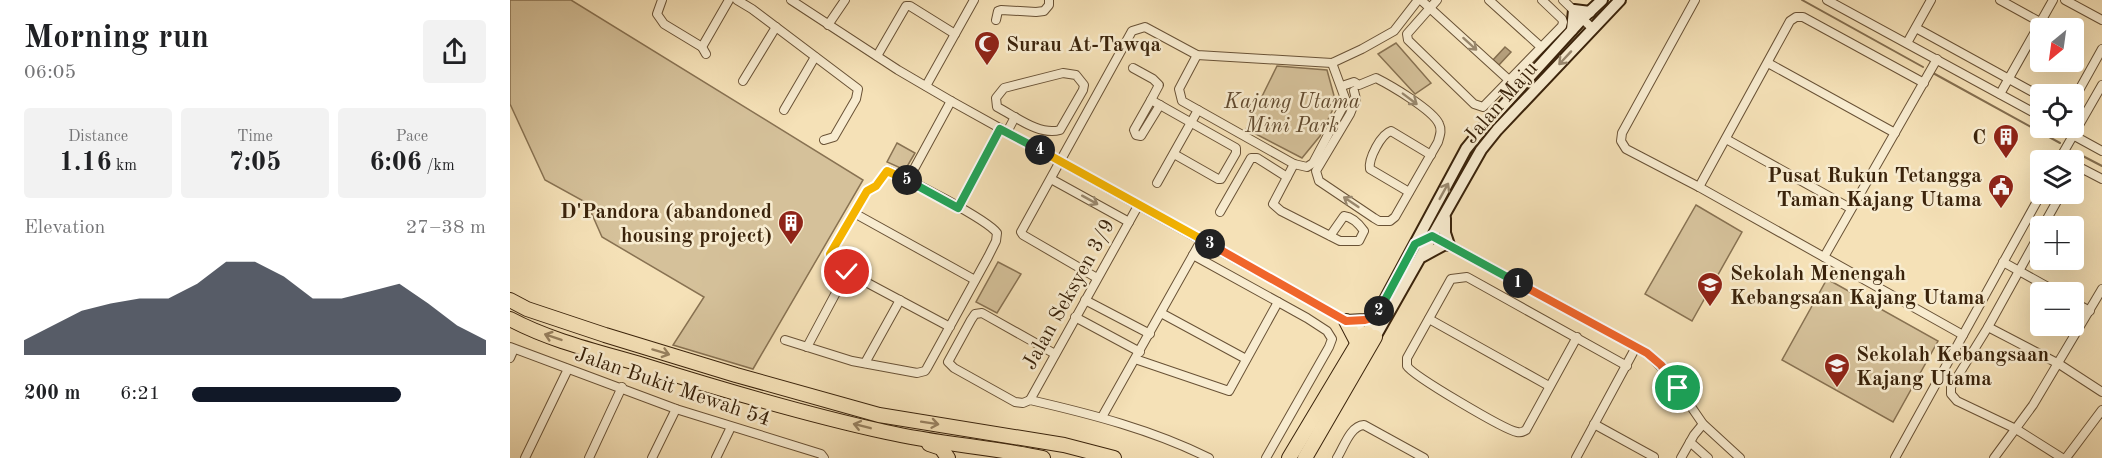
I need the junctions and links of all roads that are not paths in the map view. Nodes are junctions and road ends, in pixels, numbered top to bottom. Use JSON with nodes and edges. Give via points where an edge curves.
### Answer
{"nodes":[{"id":1,"x":662,"y":0,"type":"edge"},
{"id":2,"x":729,"y":0,"type":"edge"},
{"id":3,"x":737,"y":0,"type":"edge"},
{"id":4,"x":790,"y":0,"type":"edge"},
{"id":5,"x":845,"y":0,"type":"edge"},
{"id":6,"x":974,"y":0,"type":"edge"},
{"id":7,"x":1049,"y":0,"type":"edge"},
{"id":8,"x":1419,"y":0,"type":"edge"},
{"id":9,"x":1437,"y":0,"type":"edge"},
{"id":10,"x":1489,"y":0,"type":"edge"},
{"id":11,"x":1542,"y":0,"type":"edge"},
{"id":12,"x":1563,"y":0,"type":"edge"},
{"id":13,"x":1602,"y":0,"type":"edge"},
{"id":14,"x":1620,"y":0,"type":"edge"},
{"id":15,"x":1695,"y":0,"type":"edge"},
{"id":16,"x":1827,"y":0,"type":"edge"},
{"id":17,"x":1931,"y":0,"type":"edge"},
{"id":18,"x":2000,"y":0,"type":"edge"},
{"id":19,"x":2052,"y":0,"type":"edge"},
{"id":20,"x":2065,"y":0,"type":"edge"},
{"id":21,"x":1430,"y":8,"type":"junction"},
{"id":22,"x":1574,"y":10,"type":"junction"},
{"id":23,"x":1586,"y":15,"type":"junction"},
{"id":24,"x":2033,"y":18,"type":"edge"},
{"id":25,"x":2042,"y":18,"type":"edge"},
{"id":26,"x":996,"y":20,"type":"dead end"},
{"id":27,"x":2102,"y":20,"type":"edge"},
{"id":28,"x":828,"y":25,"type":"junction"},
{"id":29,"x":776,"y":27,"type":"junction"},
{"id":30,"x":1592,"y":28,"type":"junction"},
{"id":31,"x":1916,"y":28,"type":"junction"},
{"id":32,"x":1572,"y":30,"type":"junction"},
{"id":33,"x":955,"y":34,"type":"junction"},
{"id":34,"x":2030,"y":40,"type":"edge"},
{"id":35,"x":1907,"y":43,"type":"junction"},
{"id":36,"x":1541,"y":47,"type":"junction"},
{"id":37,"x":2102,"y":49,"type":"edge"},
{"id":38,"x":1197,"y":55,"type":"junction"},
{"id":39,"x":877,"y":56,"type":"junction"},
{"id":40,"x":815,"y":57,"type":"junction"},
{"id":41,"x":1937,"y":59,"type":"junction"},
{"id":42,"x":1332,"y":63,"type":"junction"},
{"id":43,"x":1768,"y":63,"type":"junction"},
{"id":44,"x":1133,"y":68,"type":"dead end"},
{"id":45,"x":2008,"y":79,"type":"junction"},
{"id":46,"x":743,"y":81,"type":"dead end"},
{"id":47,"x":1510,"y":81,"type":"junction"},
{"id":48,"x":1924,"y":83,"type":"junction"},
{"id":49,"x":2082,"y":84,"type":"edge"},
{"id":50,"x":2102,"y":85,"type":"edge"},
{"id":51,"x":926,"y":86,"type":"junction"},
{"id":52,"x":1356,"y":88,"type":"junction"},
{"id":53,"x":1343,"y":90,"type":"junction"},
{"id":54,"x":2030,"y":91,"type":"edge"},
{"id":55,"x":2000,"y":94,"type":"junction"},
{"id":56,"x":1151,"y":99,"type":"junction"},
{"id":57,"x":951,"y":101,"type":"junction"},
{"id":58,"x":1160,"y":105,"type":"junction"},
{"id":59,"x":784,"y":110,"type":"dead end"},
{"id":60,"x":1198,"y":110,"type":"junction"},
{"id":61,"x":2030,"y":110,"type":"edge"},
{"id":62,"x":2084,"y":116,"type":"edge"},
{"id":63,"x":1015,"y":117,"type":"junction"},
{"id":64,"x":1191,"y":122,"type":"junction"},
{"id":65,"x":1004,"y":130,"type":"junction"},
{"id":66,"x":1895,"y":133,"type":"junction"},
{"id":67,"x":2078,"y":138,"type":"edge"},
{"id":68,"x":824,"y":140,"type":"dead end"},
{"id":69,"x":1726,"y":140,"type":"junction"},
{"id":70,"x":2102,"y":151,"type":"edge"},
{"id":71,"x":1174,"y":154,"type":"junction"},
{"id":72,"x":1431,"y":155,"type":"junction"},
{"id":73,"x":1061,"y":161,"type":"junction"},
{"id":74,"x":1294,"y":164,"type":"junction"},
{"id":75,"x":2084,"y":170,"type":"edge"},
{"id":76,"x":1287,"y":177,"type":"junction"},
{"id":77,"x":1051,"y":178,"type":"junction"},
{"id":78,"x":2102,"y":179,"type":"edge"},
{"id":79,"x":908,"y":180,"type":"junction"},
{"id":80,"x":1157,"y":183,"type":"dead end"},
{"id":81,"x":1699,"y":187,"type":"junction"},
{"id":82,"x":1409,"y":192,"type":"junction"},
{"id":83,"x":1138,"y":204,"type":"junction"},
{"id":84,"x":2035,"y":204,"type":"edge"},
{"id":85,"x":958,"y":208,"type":"junction"},
{"id":86,"x":1851,"y":208,"type":"junction"},
{"id":87,"x":1434,"y":210,"type":"junction"},
{"id":88,"x":1220,"y":212,"type":"dead end"},
{"id":89,"x":854,"y":213,"type":"junction"},
{"id":90,"x":1445,"y":215,"type":"junction"},
{"id":91,"x":1129,"y":222,"type":"junction"},
{"id":92,"x":1330,"y":236,"type":"dead end"},
{"id":93,"x":1433,"y":236,"type":"junction"},
{"id":94,"x":1202,"y":240,"type":"junction"},
{"id":95,"x":1415,"y":244,"type":"junction"},
{"id":96,"x":1448,"y":244,"type":"junction"},
{"id":97,"x":2030,"y":251,"type":"edge"},
{"id":98,"x":1193,"y":255,"type":"junction"},
{"id":99,"x":1824,"y":257,"type":"junction"},
{"id":100,"x":1421,"y":258,"type":"junction"},
{"id":101,"x":2003,"y":262,"type":"junction"},
{"id":102,"x":2019,"y":271,"type":"junction"},
{"id":103,"x":847,"y":272,"type":"junction"},
{"id":104,"x":1097,"y":278,"type":"junction"},
{"id":105,"x":975,"y":280,"type":"junction"},
{"id":106,"x":2039,"y":282,"type":"edge"},
{"id":107,"x":2102,"y":289,"type":"edge"},
{"id":108,"x":510,"y":300,"type":"edge"},
{"id":109,"x":900,"y":300,"type":"junction"},
{"id":110,"x":1085,"y":300,"type":"junction"},
{"id":111,"x":1278,"y":302,"type":"junction"},
{"id":112,"x":2084,"y":308,"type":"edge"},
{"id":113,"x":2090,"y":311,"type":"junction"},
{"id":114,"x":1161,"y":313,"type":"junction"},
{"id":115,"x":1075,"y":317,"type":"junction"},
{"id":116,"x":1376,"y":317,"type":"junction"},
{"id":117,"x":510,"y":319,"type":"edge"},
{"id":118,"x":1429,"y":319,"type":"junction"},
{"id":119,"x":1346,"y":321,"type":"junction"},
{"id":120,"x":950,"y":327,"type":"junction"},
{"id":121,"x":1988,"y":327,"type":"junction"},
{"id":122,"x":1150,"y":334,"type":"junction"},
{"id":123,"x":1371,"y":335,"type":"junction"},
{"id":124,"x":1963,"y":335,"type":"junction"},
{"id":125,"x":1577,"y":337,"type":"junction"},
{"id":126,"x":784,"y":340,"type":"dead end"},
{"id":127,"x":1358,"y":344,"type":"junction"},
{"id":128,"x":807,"y":347,"type":"junction"},
{"id":129,"x":1636,"y":347,"type":"junction"},
{"id":130,"x":512,"y":348,"type":"edge"},
{"id":131,"x":1055,"y":354,"type":"junction"},
{"id":132,"x":1138,"y":356,"type":"junction"},
{"id":133,"x":510,"y":358,"type":"edge"},
{"id":134,"x":1246,"y":359,"type":"junction"},
{"id":135,"x":865,"y":363,"type":"junction"},
{"id":136,"x":1356,"y":364,"type":"junction"},
{"id":137,"x":2059,"y":364,"type":"junction"},
{"id":138,"x":1627,"y":366,"type":"junction"},
{"id":139,"x":568,"y":369,"type":"junction"},
{"id":140,"x":1549,"y":386,"type":"junction"},
{"id":141,"x":622,"y":387,"type":"junction"},
{"id":142,"x":2102,"y":392,"type":"edge"},
{"id":143,"x":1030,"y":400,"type":"junction"},
{"id":144,"x":676,"y":409,"type":"junction"},
{"id":145,"x":2102,"y":410,"type":"edge"},
{"id":146,"x":1102,"y":417,"type":"junction"},
{"id":147,"x":1703,"y":423,"type":"junction"},
{"id":148,"x":1594,"y":424,"type":"junction"},
{"id":149,"x":731,"y":427,"type":"junction"},
{"id":150,"x":2016,"y":429,"type":"junction"},
{"id":151,"x":887,"y":433,"type":"junction"},
{"id":152,"x":1690,"y":442,"type":"junction"},
{"id":153,"x":592,"y":457,"type":"edge"},
{"id":154,"x":1654,"y":457,"type":"edge"},
{"id":155,"x":525,"y":458,"type":"edge"},
{"id":156,"x":652,"y":458,"type":"edge"},
{"id":157,"x":716,"y":458,"type":"edge"},
{"id":158,"x":824,"y":458,"type":"edge"},
{"id":159,"x":948,"y":458,"type":"edge"},
{"id":160,"x":1040,"y":458,"type":"edge"},
{"id":161,"x":1114,"y":458,"type":"edge"},
{"id":162,"x":1209,"y":458,"type":"edge"},
{"id":163,"x":1266,"y":458,"type":"edge"},
{"id":164,"x":1289,"y":458,"type":"edge"},
{"id":165,"x":1298,"y":458,"type":"edge"},
{"id":166,"x":1305,"y":458,"type":"edge"},
{"id":167,"x":1314,"y":458,"type":"edge"},
{"id":168,"x":1337,"y":458,"type":"edge"},
{"id":169,"x":1424,"y":458,"type":"edge"},
{"id":170,"x":1576,"y":458,"type":"edge"},
{"id":171,"x":1681,"y":458,"type":"edge"},
{"id":172,"x":1708,"y":458,"type":"edge"},
{"id":173,"x":1740,"y":458,"type":"edge"},
{"id":174,"x":1895,"y":458,"type":"edge"},
{"id":175,"x":1994,"y":458,"type":"edge"},
{"id":176,"x":2064,"y":458,"type":"edge"}],
"edges":[{"from":1,"to":2,"type":"street","via":[[657,14],[664,24],[704,51]]},
{"from":3,"to":29,"type":"street"},
{"from":4,"to":28,"type":"street"},
{"from":5,"to":28,"type":"street"},
{"from":6,"to":33,"type":"street"},
{"from":7,"to":26,"type":"street","via":[[1044,11],[1001,10]]},
{"from":8,"to":21,"type":"street"},
{"from":8,"to":42,"type":"street","via":[[1394,30]]},
{"from":9,"to":21,"type":"street"},
{"from":10,"to":36,"type":"street"},
{"from":11,"to":36,"type":"street","via":[[1563,22]]},
{"from":12,"to":22,"type":"street"},
{"from":13,"to":23,"type":"street","name":"Jalan Maju"},
{"from":14,"to":30,"type":"street","name":"Jalan Maju"},
{"from":15,"to":81,"type":"street","via":[[1621,141],[1626,149]]},
{"from":16,"to":35,"type":"street"},
{"from":17,"to":31,"type":"street"},
{"from":18,"to":24,"type":"street"},
{"from":19,"to":25,"type":"street"},
{"from":20,"to":27,"type":"street"},
{"from":21,"to":47,"type":"street","one_way":true},
{"from":21,"to":47,"type":"street","via":[[1407,34],[1408,40],[1474,104],[1484,107]]},
{"from":22,"to":23,"type":"street"},
{"from":22,"to":32,"type":"street"},
{"from":23,"to":30,"type":"street"},
{"from":23,"to":32,"type":"street","name":"Jalan Maju"},
{"from":28,"to":39,"type":"street"},
{"from":29,"to":40,"type":"street"},
{"from":29,"to":46,"type":"street"},
{"from":30,"to":90,"type":"street","name":"Jalan Maju","one_way":true,"via":[[1491,137]]},
{"from":31,"to":35,"type":"street"},
{"from":31,"to":45,"type":"street"},
{"from":87,"to":32,"type":"street","name":"Jalan Maju","one_way":true,"via":[[1474,138]]},
{"from":33,"to":39,"type":"street","via":[[906,6]]},
{"from":33,"to":51,"type":"street"},
{"from":34,"to":45,"type":"street"},
{"from":35,"to":41,"type":"street"},
{"from":36,"to":47,"type":"street"},
{"from":37,"to":49,"type":"street"},
{"from":38,"to":42,"type":"street"},
{"from":38,"to":60,"type":"street","via":[[1179,88],[1182,101]]},
{"from":38,"to":73,"type":"street","via":[[1144,27],[1132,31]]},
{"from":39,"to":51,"type":"street"},
{"from":40,"to":59,"type":"street"},
{"from":40,"to":68,"type":"street","via":[[858,89],[834,137]]},
{"from":41,"to":48,"type":"street"},
{"from":41,"to":55,"type":"street"},
{"from":42,"to":53,"type":"street"},
{"from":43,"to":48,"type":"street","via":[[1790,21],[1803,17]]},
{"from":43,"to":66,"type":"street"},
{"from":43,"to":69,"type":"street"},
{"from":44,"to":56,"type":"street","via":[[1159,85]]},
{"from":45,"to":54,"type":"street"},
{"from":45,"to":55,"type":"street"},
{"from":48,"to":66,"type":"street"},
{"from":50,"to":62,"type":"street"},
{"from":51,"to":57,"type":"street"},
{"from":52,"to":53,"type":"street"},
{"from":52,"to":72,"type":"street","one_way":true,"via":[[1376,78],[1436,118],[1441,133]]},
{"from":82,"to":52,"type":"street","one_way":true,"via":[[1395,217],[1384,222],[1319,181],[1316,171],[1350,114]]},
{"from":53,"to":74,"type":"street","via":[[1346,101],[1313,163],[1307,167]]},
{"from":55,"to":61,"type":"street"},
{"from":56,"to":58,"type":"street"},
{"from":56,"to":58,"type":"street","via":[[1134,130],[1136,135],[1141,136]]},
{"from":57,"to":65,"type":"street"},
{"from":57,"to":79,"type":"street"},
{"from":58,"to":64,"type":"street"},
{"from":60,"to":64,"type":"street"},
{"from":60,"to":74,"type":"street"},
{"from":63,"to":63,"type":"street","via":[[997,107],[996,98],[1004,88],[1063,73],[1076,75],[1084,85],[1060,130],[1041,130]]},
{"from":63,"to":65,"type":"street"},
{"from":64,"to":71,"type":"street"},
{"from":64,"to":71,"type":"street","via":[[1233,145],[1236,153],[1221,179]]},
{"from":65,"to":73,"type":"street"},
{"from":65,"to":85,"type":"street"},
{"from":66,"to":86,"type":"street"},
{"from":67,"to":70,"type":"street"},
{"from":69,"to":81,"type":"street"},
{"from":69,"to":86,"type":"street"},
{"from":71,"to":80,"type":"street"},
{"from":72,"to":82,"type":"street"},
{"from":72,"to":82,"type":"street","via":[[1391,131],[1385,133],[1369,162],[1370,169]]},
{"from":73,"to":77,"type":"street"},
{"from":73,"to":83,"type":"street"},
{"from":74,"to":76,"type":"street"},
{"from":75,"to":78,"type":"street"},
{"from":76,"to":88,"type":"street","via":[[1251,158]]},
{"from":76,"to":92,"type":"street","via":[[1273,204]]},
{"from":77,"to":91,"type":"street","one_way":true},
{"from":77,"to":104,"type":"street","via":[[1021,232]]},
{"from":79,"to":85,"type":"street"},
{"from":79,"to":89,"type":"street","via":[[888,170],[867,191]]},
{"from":81,"to":99,"type":"street"},
{"from":83,"to":91,"type":"street","name":"Jalan Seksyen 3/9"},
{"from":83,"to":94,"type":"street"},
{"from":84,"to":101,"type":"street"},
{"from":85,"to":105,"type":"street","via":[[997,233]]},
{"from":86,"to":99,"type":"street"},
{"from":87,"to":93,"type":"street"},
{"from":87,"to":95,"type":"street","name":"Jalan Maju"},
{"from":89,"to":103,"type":"street","via":[[830,254],[832,261]]},
{"from":89,"to":105,"type":"street"},
{"from":90,"to":93,"type":"street","name":"Jalan Maju"},
{"from":90,"to":96,"type":"street"},
{"from":91,"to":104,"type":"street","name":"Jalan Seksyen 3/9"},
{"from":93,"to":95,"type":"street"},
{"from":93,"to":96,"type":"street"},
{"from":93,"to":100,"type":"street","name":"Jalan Maju"},
{"from":94,"to":98,"type":"street"},
{"from":94,"to":119,"type":"street"},
{"from":95,"to":116,"type":"street","name":"Jalan Maju"},
{"from":96,"to":100,"type":"street"},
{"from":96,"to":129,"type":"street"},
{"from":97,"to":102,"type":"street"},
{"from":98,"to":111,"type":"street"},
{"from":98,"to":114,"type":"street"},
{"from":99,"to":124,"type":"street"},
{"from":100,"to":123,"type":"street","name":"Jalan Maju"},
{"from":101,"to":102,"type":"street"},
{"from":101,"to":124,"type":"street"},
{"from":102,"to":106,"type":"street"},
{"from":102,"to":121,"type":"street"},
{"from":103,"to":109,"type":"street"},
{"from":103,"to":128,"type":"street"},
{"from":104,"to":110,"type":"street","name":"Jalan Seksyen 3/9"},
{"from":105,"to":120,"type":"street"},
{"from":107,"to":113,"type":"street"},
{"from":108,"to":161,"type":"highway","one_way":true,"via":[[605,335],[879,415],[1064,445]]},
{"from":109,"to":120,"type":"street"},
{"from":109,"to":135,"type":"street"},
{"from":110,"to":115,"type":"street","name":"Jalan Seksyen 3/9"},
{"from":110,"to":122,"type":"street"},
{"from":111,"to":134,"type":"street"},
{"from":111,"to":163,"type":"street","via":[[1327,331],[1332,339]]},
{"from":112,"to":113,"type":"street"},
{"from":113,"to":137,"type":"street"},
{"from":114,"to":122,"type":"street"},
{"from":114,"to":134,"type":"street"},
{"from":115,"to":131,"type":"street","name":"Jalan Seksyen 3/9"},
{"from":115,"to":132,"type":"street"},
{"from":116,"to":119,"type":"street"},
{"from":116,"to":123,"type":"street","name":"Jalan Maju"},
{"from":151,"to":117,"type":"highway","one_way":true,"via":[[692,380],[546,335]]},
{"from":118,"to":125,"type":"street","via":[[1451,279],[1467,276]]},
{"from":118,"to":140,"type":"street"},
{"from":118,"to":140,"type":"street","via":[[1407,358],[1407,366],[1419,378],[1496,421],[1516,432],[1526,430]]},
{"from":119,"to":123,"type":"street"},
{"from":119,"to":127,"type":"highway"},
{"from":120,"to":135,"type":"street","via":[[922,373]]},
{"from":121,"to":137,"type":"street"},
{"from":121,"to":150,"type":"street","via":[[1951,393],[1957,400]]},
{"from":122,"to":132,"type":"street"},
{"from":123,"to":127,"type":"highway","via":[[1362,336]]},
{"from":123,"to":136,"type":"highway"},
{"from":124,"to":174,"type":"street"},
{"from":125,"to":138,"type":"street"},
{"from":125,"to":140,"type":"street"},
{"from":126,"to":128,"type":"street"},
{"from":127,"to":164,"type":"highway"},
{"from":128,"to":135,"type":"street"},
{"from":129,"to":138,"type":"street"},
{"from":129,"to":147,"type":"street","via":[[1661,365]]},
{"from":130,"to":133,"type":"street"},
{"from":130,"to":139,"type":"street","name":"Jalan Bukit Mewah 54"},
{"from":131,"to":143,"type":"street","name":"Jalan Seksyen 3/9"},
{"from":131,"to":143,"type":"street","via":[[982,314],[975,314],[948,362],[1015,402]]},
{"from":132,"to":134,"type":"street","via":[[1229,391]]},
{"from":132,"to":146,"type":"street"},
{"from":136,"to":165,"type":"highway"},
{"from":136,"to":166,"type":"highway"},
{"from":136,"to":167,"type":"highway","via":[[1344,403]]},
{"from":137,"to":142,"type":"street"},
{"from":137,"to":150,"type":"street"},
{"from":138,"to":148,"type":"street"},
{"from":139,"to":141,"type":"street","name":"Jalan Bukit Mewah 54"},
{"from":139,"to":155,"type":"street"},
{"from":141,"to":144,"type":"street","name":"Jalan Bukit Mewah 54"},
{"from":141,"to":153,"type":"street"},
{"from":143,"to":146,"type":"street"},
{"from":144,"to":149,"type":"street","name":"Jalan Bukit Mewah 54"},
{"from":144,"to":156,"type":"street"},
{"from":145,"to":176,"type":"street"},
{"from":146,"to":162,"type":"street"},
{"from":147,"to":152,"type":"street"},
{"from":147,"to":173,"type":"street"},
{"from":148,"to":154,"type":"street"},
{"from":148,"to":170,"type":"street"},
{"from":149,"to":157,"type":"street"},
{"from":149,"to":158,"type":"street","name":"Jalan Bukit Mewah 54"},
{"from":150,"to":175,"type":"street"},
{"from":150,"to":176,"type":"street"},
{"from":151,"to":159,"type":"highway","via":[[936,445]]},
{"from":151,"to":160,"type":"highway"},
{"from":152,"to":171,"type":"street"},
{"from":152,"to":172,"type":"street"},
{"from":168,"to":169,"type":"street","via":[[1359,425]]}]}
